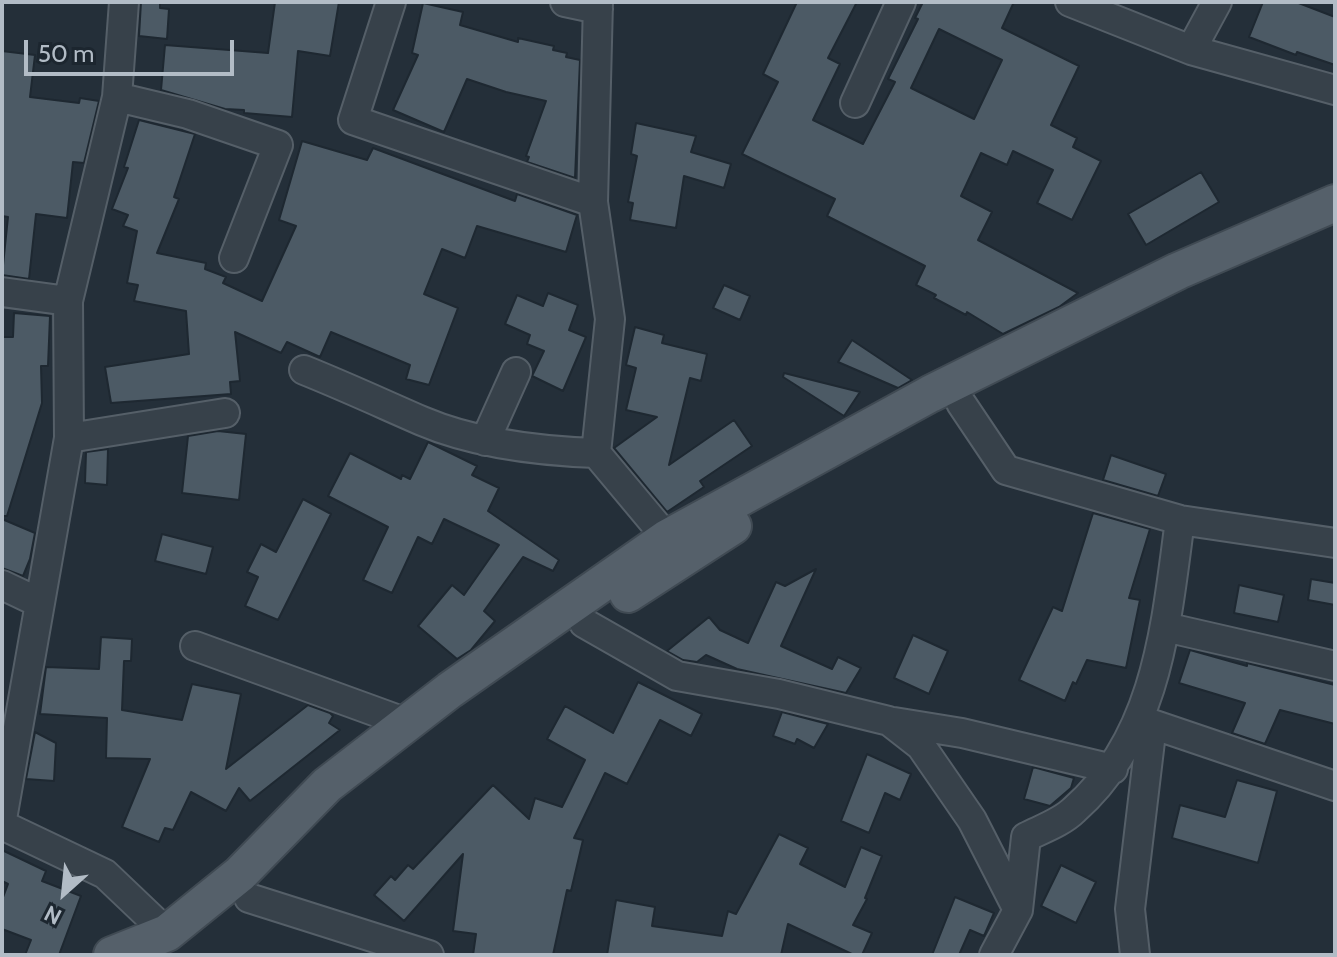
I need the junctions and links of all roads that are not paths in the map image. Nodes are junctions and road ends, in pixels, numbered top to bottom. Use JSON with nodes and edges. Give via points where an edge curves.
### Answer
{"nodes":[{"id":1,"x":124,"y":2,"type":"edge"},
{"id":2,"x":391,"y":2,"type":"edge"},
{"id":3,"x":565,"y":2,"type":"edge"},
{"id":4,"x":901,"y":2,"type":"edge"},
{"id":5,"x":1070,"y":2,"type":"edge"},
{"id":6,"x":1217,"y":2,"type":"edge"},
{"id":7,"x":598,"y":6,"type":"edge"},
{"id":8,"x":1191,"y":50,"type":"junction"},
{"id":9,"x":1335,"y":90,"type":"edge"},
{"id":10,"x":117,"y":97,"type":"junction"},
{"id":11,"x":855,"y":103,"type":"dead end"},
{"id":12,"x":593,"y":202,"type":"junction"},
{"id":13,"x":1335,"y":203,"type":"edge"},
{"id":14,"x":1335,"y":222,"type":"edge"},
{"id":15,"x":234,"y":258,"type":"dead end"},
{"id":16,"x":2,"y":292,"type":"edge"},
{"id":17,"x":68,"y":301,"type":"junction"},
{"id":18,"x":304,"y":370,"type":"dead end"},
{"id":19,"x":516,"y":372,"type":"dead end"},
{"id":20,"x":961,"y":403,"type":"junction"},
{"id":21,"x":225,"y":413,"type":"dead end"},
{"id":22,"x":69,"y":438,"type":"junction"},
{"id":23,"x":485,"y":441,"type":"junction"},
{"id":24,"x":596,"y":453,"type":"junction"},
{"id":25,"x":1180,"y":520,"type":"junction"},
{"id":26,"x":667,"y":538,"type":"junction"},
{"id":27,"x":1335,"y":543,"type":"edge"},
{"id":28,"x":2,"y":585,"type":"edge"},
{"id":29,"x":40,"y":603,"type":"junction"},
{"id":30,"x":584,"y":623,"type":"junction"},
{"id":31,"x":1165,"y":627,"type":"junction"},
{"id":32,"x":195,"y":646,"type":"dead end"},
{"id":33,"x":1335,"y":666,"type":"edge"},
{"id":34,"x":1140,"y":720,"type":"junction"},
{"id":35,"x":889,"y":721,"type":"junction"},
{"id":36,"x":407,"y":723,"type":"junction"},
{"id":37,"x":1113,"y":769,"type":"junction"},
{"id":38,"x":1335,"y":786,"type":"edge"},
{"id":39,"x":2,"y":822,"type":"edge"},
{"id":40,"x":249,"y":898,"type":"junction"},
{"id":41,"x":1018,"y":910,"type":"junction"},
{"id":42,"x":160,"y":946,"type":"edge"},
{"id":43,"x":112,"y":955,"type":"edge"},
{"id":44,"x":429,"y":955,"type":"edge"},
{"id":45,"x":994,"y":955,"type":"edge"},
{"id":46,"x":1135,"y":955,"type":"edge"}],
"edges":[{"from":1,"to":10,"type":"street"},
{"from":2,"to":12,"type":"street","via":[[353,120]]},
{"from":3,"to":7,"type":"street"},
{"from":4,"to":11,"type":"street"},
{"from":5,"to":8,"type":"street"},
{"from":6,"to":8,"type":"street"},
{"from":7,"to":12,"type":"street"},
{"from":8,"to":9,"type":"street"},
{"from":10,"to":15,"type":"street","via":[[278,145]]},
{"from":10,"to":17,"type":"street"},
{"from":12,"to":24,"type":"street","via":[[610,319]]},
{"from":13,"to":26,"type":"main road","via":[[1178,271],[930,394]]},
{"from":14,"to":20,"type":"main road","via":[[1107,325]]},
{"from":16,"to":17,"type":"street"},
{"from":17,"to":22,"type":"street"},
{"from":18,"to":23,"type":"street","via":[[424,422]]},
{"from":19,"to":23,"type":"street"},
{"from":20,"to":25,"type":"street","via":[[1006,470]]},
{"from":20,"to":30,"type":"main road","via":[[786,492]]},
{"from":21,"to":22,"type":"street"},
{"from":22,"to":29,"type":"street"},
{"from":23,"to":24,"type":"street"},
{"from":24,"to":26,"type":"street"},
{"from":25,"to":27,"type":"street"},
{"from":25,"to":31,"type":"street"},
{"from":26,"to":36,"type":"main road"},
{"from":28,"to":29,"type":"street"},
{"from":29,"to":39,"type":"street"},
{"from":30,"to":35,"type":"street","via":[[677,676]]},
{"from":30,"to":40,"type":"main road","via":[[459,702],[333,799]]},
{"from":31,"to":33,"type":"street"},
{"from":31,"to":34,"type":"street"},
{"from":32,"to":36,"type":"street"},
{"from":34,"to":37,"type":"street"},
{"from":34,"to":38,"type":"street"},
{"from":34,"to":46,"type":"street","via":[[1150,741],[1130,909]]},
{"from":35,"to":37,"type":"street"},
{"from":35,"to":41,"type":"street","via":[[921,746],[955,795]]},
{"from":36,"to":42,"type":"main road","via":[[327,785]]},
{"from":37,"to":41,"type":"street","via":[[1073,812],[1026,837]]},
{"from":39,"to":42,"type":"street","via":[[105,874]]},
{"from":40,"to":42,"type":"main road","via":[[180,926]]},
{"from":40,"to":44,"type":"street"},
{"from":41,"to":45,"type":"street"},
{"from":42,"to":43,"type":"main road"}]}
